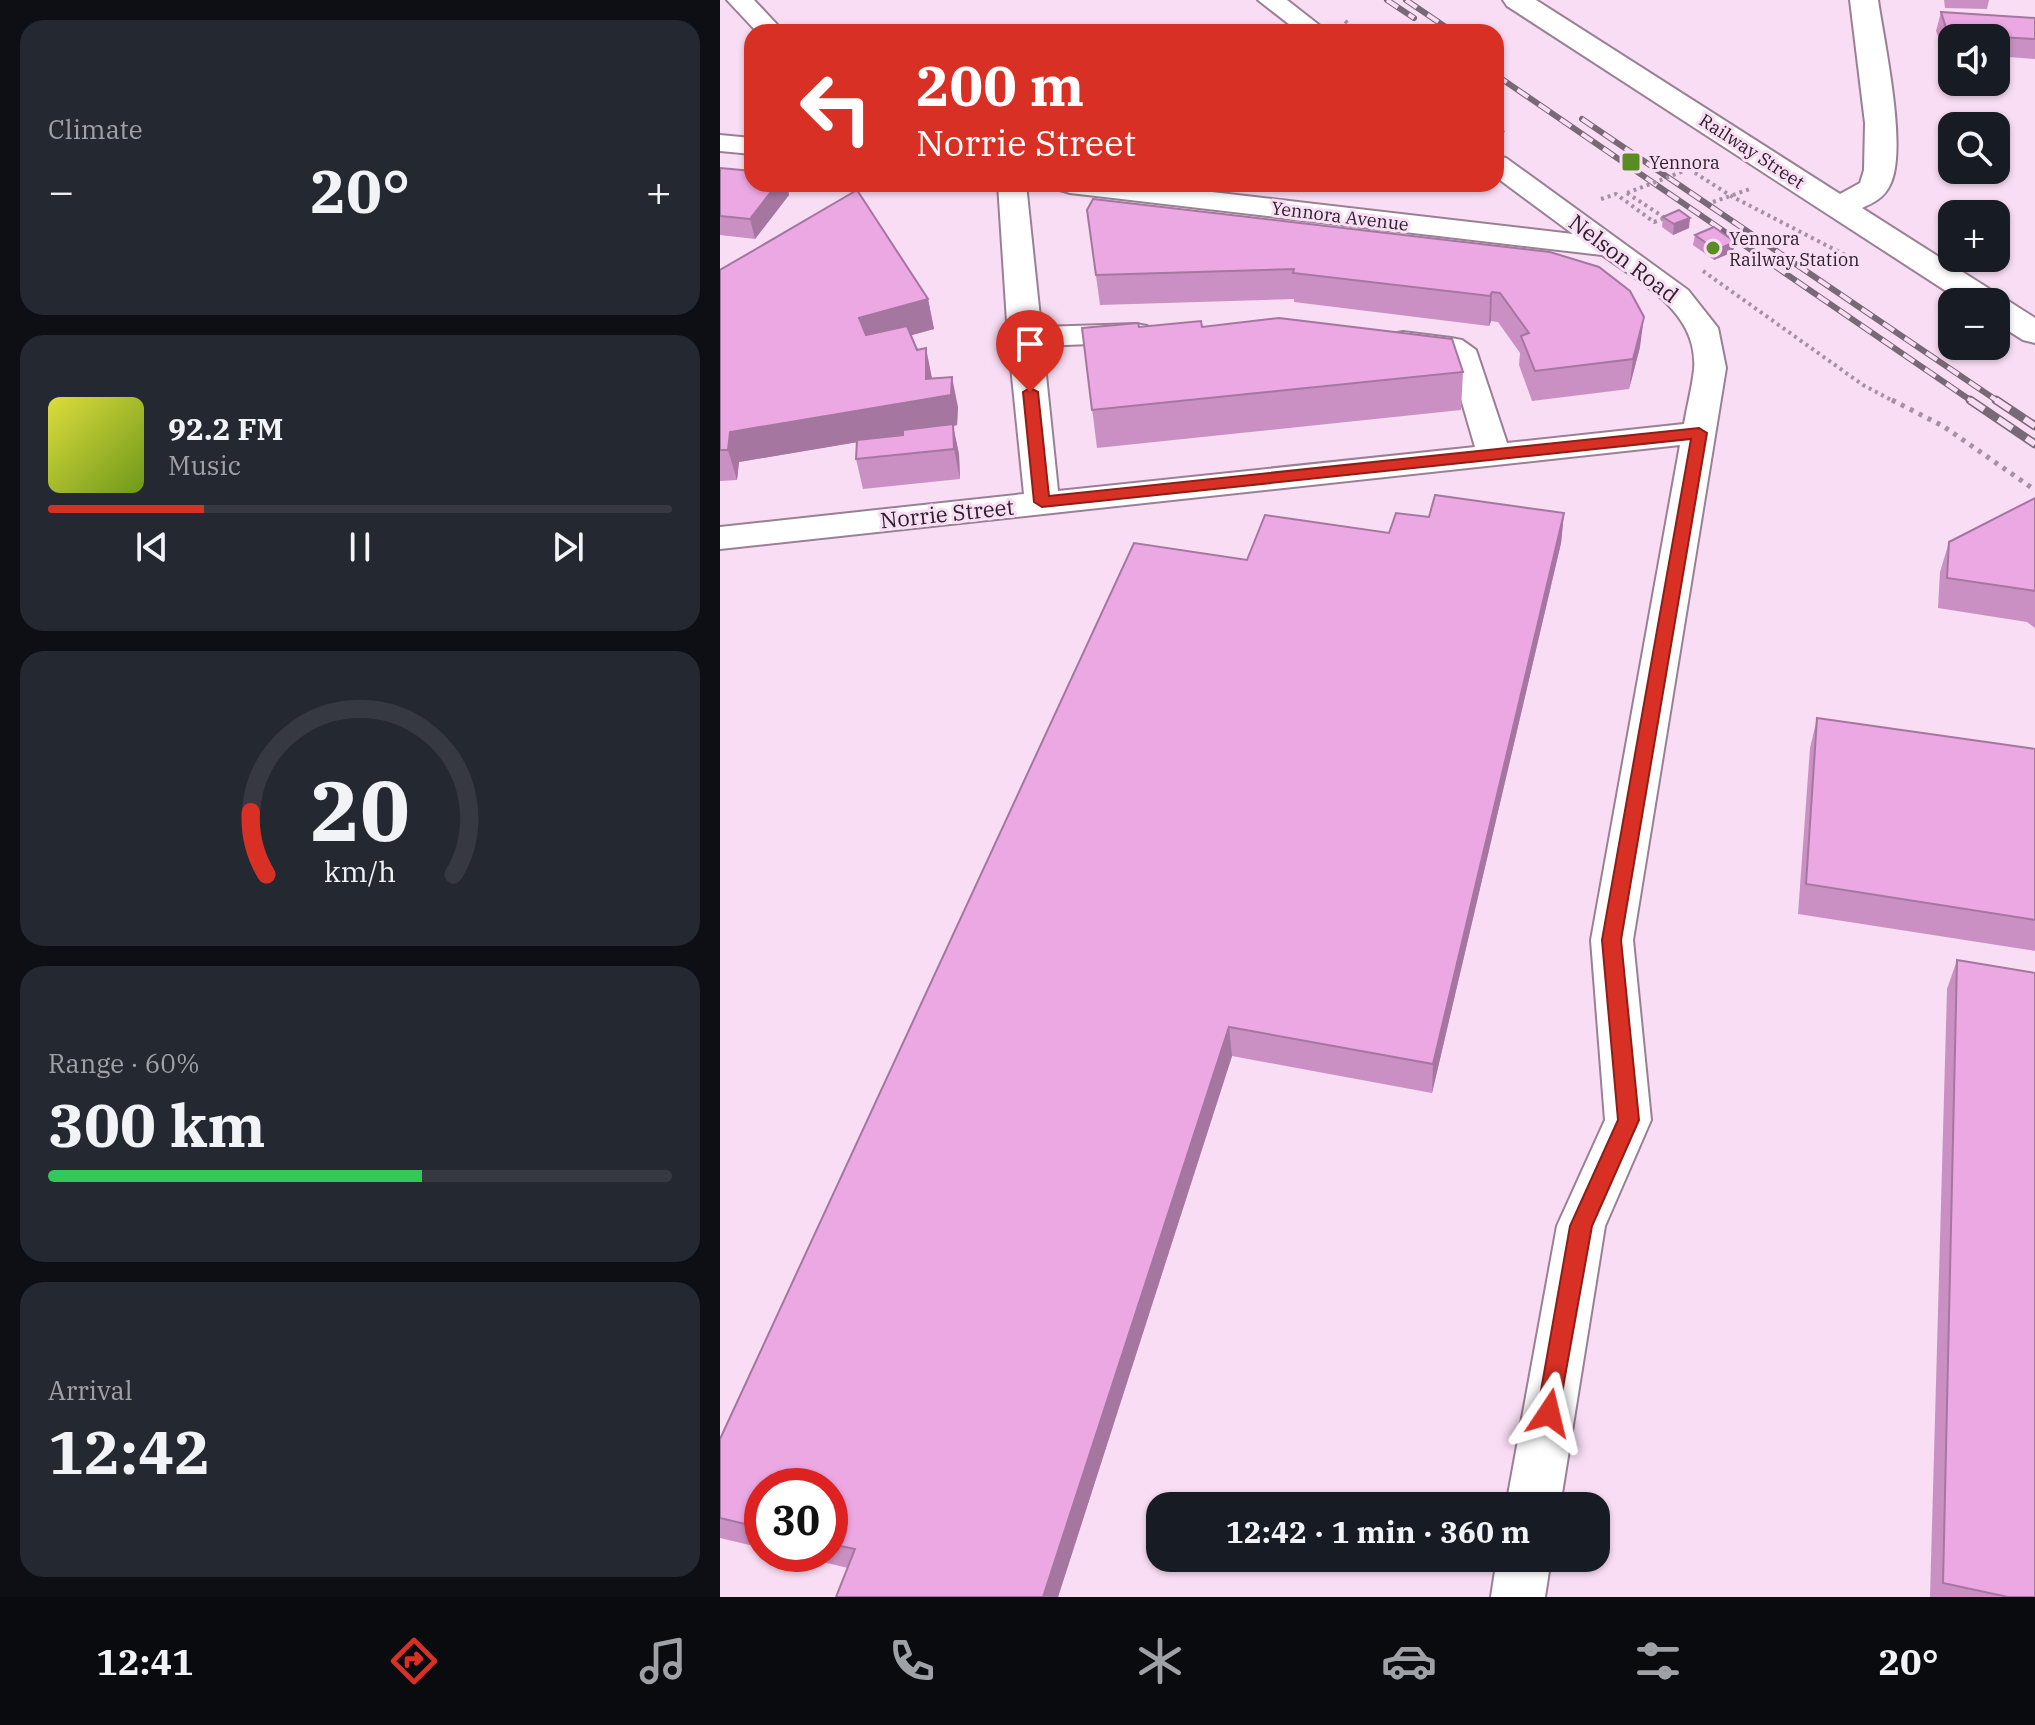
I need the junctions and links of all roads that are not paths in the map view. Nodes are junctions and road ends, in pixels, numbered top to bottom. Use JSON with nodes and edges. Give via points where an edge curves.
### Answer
{"nodes":[{"id":1,"x":740,"y":0,"type":"edge"},
{"id":2,"x":1271,"y":0,"type":"edge"},
{"id":3,"x":1517,"y":0,"type":"edge"},
{"id":4,"x":1864,"y":0,"type":"edge"},
{"id":5,"x":763,"y":24,"type":"edge"},
{"id":6,"x":1304,"y":24,"type":"edge"},
{"id":7,"x":720,"y":143,"type":"edge"},
{"id":8,"x":744,"y":145,"type":"edge"},
{"id":9,"x":1504,"y":152,"type":"edge"},
{"id":10,"x":1013,"y":192,"type":"edge"},
{"id":11,"x":1138,"y":192,"type":"edge"},
{"id":12,"x":1837,"y":206,"type":"junction"},
{"id":13,"x":1611,"y":248,"type":"junction"},
{"id":14,"x":1964,"y":288,"type":"edge"},
{"id":15,"x":2010,"y":317,"type":"edge"},
{"id":16,"x":1164,"y":332,"type":"edge"},
{"id":17,"x":2035,"y":333,"type":"edge"},
{"id":18,"x":1024,"y":337,"type":"junction"},
{"id":19,"x":1378,"y":338,"type":"edge"},
{"id":20,"x":1699,"y":433,"type":"junction"},
{"id":21,"x":1494,"y":455,"type":"junction"},
{"id":22,"x":1042,"y":502,"type":"junction"},
{"id":23,"x":720,"y":538,"type":"edge"},
{"id":24,"x":1535,"y":1492,"type":"edge"},
{"id":25,"x":1522,"y":1572,"type":"edge"},
{"id":26,"x":1518,"y":1597,"type":"edge"}],
"edges":[{"from":1,"to":5,"type":"street"},
{"from":2,"to":6,"type":"street"},
{"from":3,"to":12,"type":"main road","name":"Railway Street"},
{"from":4,"to":12,"type":"main road","via":[[1880,165],[1867,193]]},
{"from":7,"to":8,"type":"street"},
{"from":9,"to":13,"type":"street","name":"Nelson Road"},
{"from":10,"to":18,"type":"street"},
{"from":11,"to":13,"type":"street","name":"Yennora Avenue"},
{"from":12,"to":14,"type":"main road","name":"Railway Street"},
{"from":13,"to":20,"type":"street","name":"Nelson Road","via":[[1677,296],[1706,329],[1710,368]]},
{"from":15,"to":17,"type":"main road"},
{"from":16,"to":18,"type":"street"},
{"from":18,"to":22,"type":"street"},
{"from":19,"to":21,"type":"street","via":[[1460,351]]},
{"from":20,"to":21,"type":"street","name":"Norrie Street"},
{"from":20,"to":24,"type":"street","name":"Nelson Road","via":[[1612,940],[1628,1120],[1581,1226]]},
{"from":21,"to":22,"type":"street","name":"Norrie Street"},
{"from":22,"to":23,"type":"street","name":"Norrie Street"},
{"from":25,"to":26,"type":"street"}]}
